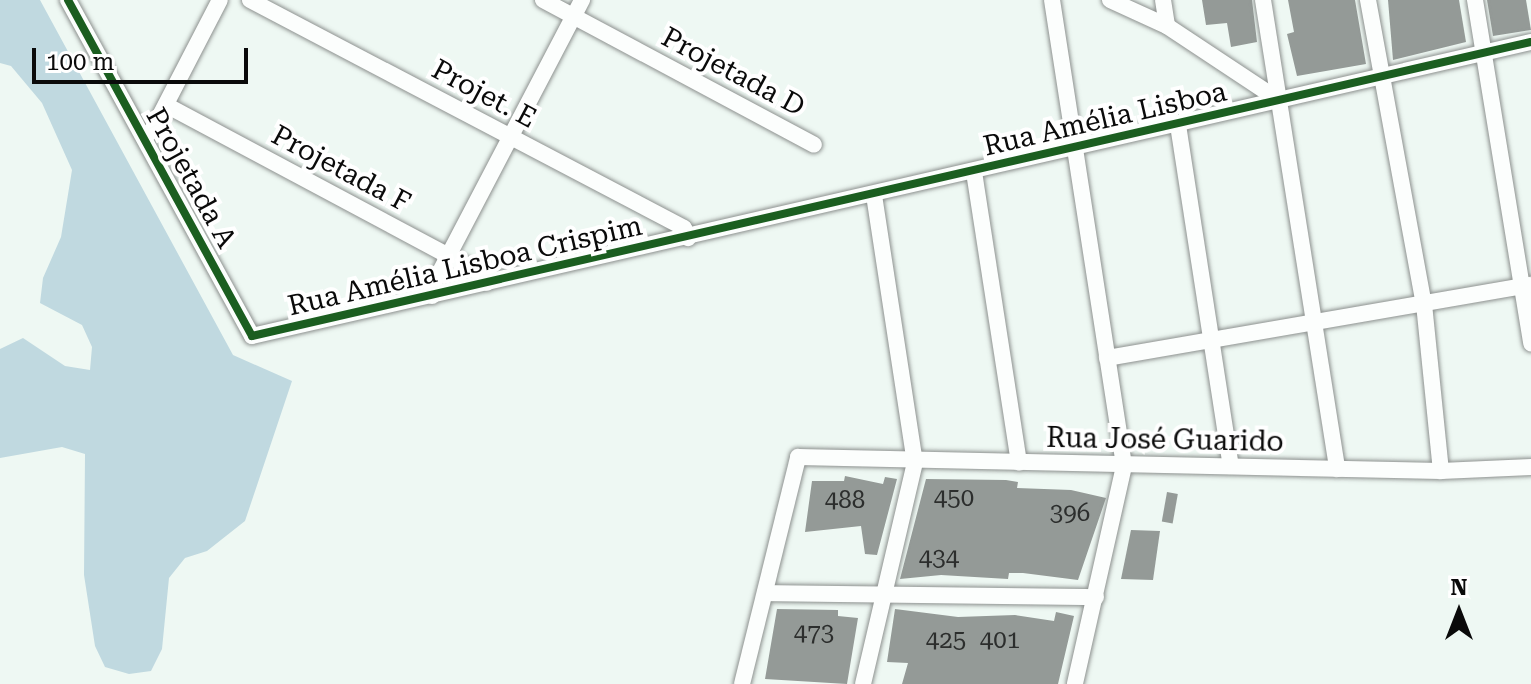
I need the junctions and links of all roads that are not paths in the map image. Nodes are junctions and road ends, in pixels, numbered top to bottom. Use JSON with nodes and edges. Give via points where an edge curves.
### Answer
{"nodes":[{"id":1,"x":68,"y":0,"type":"edge"},
{"id":2,"x":220,"y":0,"type":"edge"},
{"id":3,"x":250,"y":0,"type":"edge"},
{"id":4,"x":543,"y":0,"type":"edge"},
{"id":5,"x":582,"y":0,"type":"edge"},
{"id":6,"x":1052,"y":0,"type":"edge"},
{"id":7,"x":1110,"y":0,"type":"edge"},
{"id":8,"x":1163,"y":0,"type":"edge"},
{"id":9,"x":1263,"y":0,"type":"edge"},
{"id":10,"x":1368,"y":0,"type":"edge"},
{"id":11,"x":1475,"y":0,"type":"edge"},
{"id":12,"x":573,"y":16,"type":"junction"},
{"id":13,"x":1167,"y":26,"type":"junction"},
{"id":14,"x":1531,"y":42,"type":"edge"},
{"id":15,"x":1484,"y":53,"type":"junction"},
{"id":16,"x":1381,"y":80,"type":"junction"},
{"id":17,"x":1279,"y":100,"type":"junction"},
{"id":18,"x":166,"y":105,"type":"junction"},
{"id":19,"x":1178,"y":125,"type":"junction"},
{"id":20,"x":510,"y":137,"type":"junction"},
{"id":21,"x":144,"y":138,"type":"junction"},
{"id":22,"x":814,"y":145,"type":"dead end"},
{"id":23,"x":1078,"y":150,"type":"junction"},
{"id":24,"x":974,"y":172,"type":"junction"},
{"id":25,"x":874,"y":196,"type":"junction"},
{"id":26,"x":688,"y":238,"type":"junction"},
{"id":27,"x":448,"y":256,"type":"junction"},
{"id":28,"x":487,"y":283,"type":"junction"},
{"id":29,"x":1527,"y":285,"type":"edge"},
{"id":30,"x":432,"y":296,"type":"junction"},
{"id":31,"x":1424,"y":304,"type":"junction"},
{"id":32,"x":1311,"y":326,"type":"junction"},
{"id":33,"x":252,"y":336,"type":"joint"},
{"id":34,"x":1211,"y":340,"type":"junction"},
{"id":35,"x":1531,"y":343,"type":"edge"},
{"id":36,"x":1107,"y":358,"type":"junction"},
{"id":37,"x":915,"y":463,"type":"junction"},
{"id":38,"x":1019,"y":463,"type":"junction"},
{"id":39,"x":1124,"y":466,"type":"junction"},
{"id":40,"x":1231,"y":466,"type":"junction"},
{"id":41,"x":1531,"y":467,"type":"edge"},
{"id":42,"x":1337,"y":469,"type":"junction"},
{"id":43,"x":1441,"y":471,"type":"junction"},
{"id":44,"x":765,"y":593,"type":"junction"},
{"id":45,"x":883,"y":596,"type":"junction"},
{"id":46,"x":1096,"y":597,"type":"junction"},
{"id":47,"x":742,"y":684,"type":"edge"},
{"id":48,"x":863,"y":684,"type":"edge"},
{"id":49,"x":1075,"y":684,"type":"edge"}],
"edges":[{"from":1,"to":21,"type":"street","name":"Projetada A"},
{"from":2,"to":18,"type":"street"},
{"from":3,"to":20,"type":"street","name":"Projet. E"},
{"from":4,"to":12,"type":"street","name":"Projetada D"},
{"from":5,"to":12,"type":"street"},
{"from":6,"to":23,"type":"street"},
{"from":7,"to":13,"type":"street"},
{"from":8,"to":13,"type":"street"},
{"from":9,"to":17,"type":"street"},
{"from":10,"to":16,"type":"street"},
{"from":11,"to":15,"type":"street"},
{"from":12,"to":20,"type":"street"},
{"from":12,"to":22,"type":"street","name":"Projetada D"},
{"from":13,"to":17,"type":"street"},
{"from":14,"to":15,"type":"street","name":"Rua Amélia Lisboa"},
{"from":15,"to":16,"type":"street","name":"Rua Amélia Lisboa"},
{"from":15,"to":29,"type":"street"},
{"from":16,"to":17,"type":"street","name":"Rua Amélia Lisboa"},
{"from":16,"to":31,"type":"street"},
{"from":17,"to":19,"type":"street","name":"Rua Amélia Lisboa"},
{"from":17,"to":32,"type":"street"},
{"from":18,"to":21,"type":"street"},
{"from":18,"to":27,"type":"street","name":"Projetada F"},
{"from":19,"to":23,"type":"street","name":"Rua Amélia Lisboa"},
{"from":19,"to":34,"type":"street"},
{"from":20,"to":26,"type":"street","name":"Projet. E","via":[[684,228]]},
{"from":20,"to":27,"type":"street"},
{"from":21,"to":33,"type":"street","name":"Projetada A"},
{"from":23,"to":24,"type":"street","name":"Rua Amélia Lisboa"},
{"from":23,"to":36,"type":"street"},
{"from":24,"to":25,"type":"street","name":"Rua Amélia Lisboa"},
{"from":24,"to":38,"type":"street"},
{"from":25,"to":26,"type":"street","name":"Rua Amélia Lisboa"},
{"from":25,"to":37,"type":"street"},
{"from":26,"to":28,"type":"street","name":"Rua Amélia Lisboa Crispim"},
{"from":27,"to":28,"type":"street","name":"Projetada F","via":[[482,274]]},
{"from":27,"to":30,"type":"street"},
{"from":28,"to":30,"type":"street","name":"Rua Amélia Lisboa Crispim"},
{"from":29,"to":31,"type":"street"},
{"from":29,"to":35,"type":"street"},
{"from":30,"to":33,"type":"street","name":"Rua Amélia Lisboa Crispim"},
{"from":31,"to":32,"type":"street"},
{"from":31,"to":43,"type":"street"},
{"from":32,"to":34,"type":"street"},
{"from":32,"to":42,"type":"street"},
{"from":34,"to":36,"type":"street"},
{"from":34,"to":40,"type":"street"},
{"from":36,"to":39,"type":"street"},
{"from":37,"to":38,"type":"street","name":"Rua José Guarido"},
{"from":37,"to":44,"type":"street","name":"Rua José Guarido","via":[[798,457]]},
{"from":37,"to":45,"type":"street"},
{"from":38,"to":39,"type":"street","name":"Rua José Guarido"},
{"from":39,"to":40,"type":"street","name":"Rua José Guarido"},
{"from":39,"to":46,"type":"street"},
{"from":40,"to":42,"type":"street","name":"Rua José Guarido"},
{"from":41,"to":43,"type":"street","name":"Rua José Guarido"},
{"from":42,"to":43,"type":"street","name":"Rua José Guarido"},
{"from":44,"to":45,"type":"street"},
{"from":44,"to":47,"type":"street"},
{"from":45,"to":46,"type":"street"},
{"from":45,"to":48,"type":"street"},
{"from":46,"to":49,"type":"street"}]}
